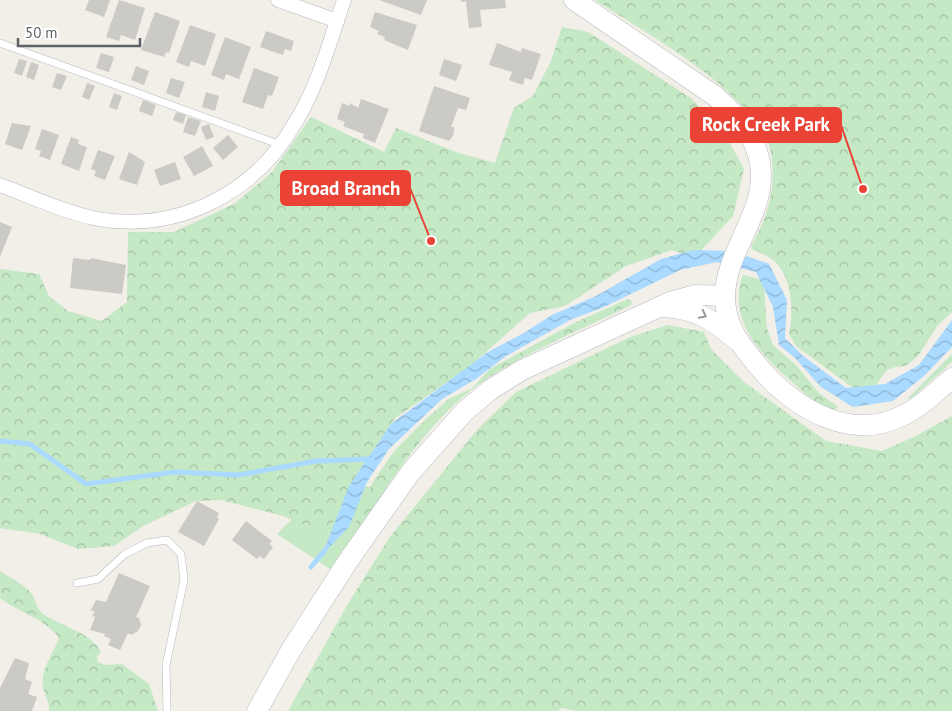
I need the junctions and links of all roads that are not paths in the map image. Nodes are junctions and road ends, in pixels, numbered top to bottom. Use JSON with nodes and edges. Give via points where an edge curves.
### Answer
{"nodes":[{"id":1,"x":278,"y":0,"type":"edge"},
{"id":2,"x":344,"y":0,"type":"edge"},
{"id":3,"x":574,"y":0,"type":"edge"},
{"id":4,"x":337,"y":21,"type":"junction"},
{"id":5,"x":0,"y":43,"type":"edge"},
{"id":6,"x":281,"y":145,"type":"junction"},
{"id":7,"x":0,"y":185,"type":"edge"},
{"id":8,"x":725,"y":296,"type":"junction"},
{"id":9,"x":658,"y":307,"type":"junction"},
{"id":10,"x":739,"y":342,"type":"junction"},
{"id":11,"x":952,"y":378,"type":"edge"},
{"id":12,"x":77,"y":582,"type":"dead end"},
{"id":13,"x":167,"y":711,"type":"edge"},
{"id":14,"x":257,"y":711,"type":"edge"}],
"edges":[{"from":1,"to":4,"type":"street"},
{"from":2,"to":4,"type":"street"},
{"from":3,"to":8,"type":"main road","via":[[726,105],[747,130],[757,149],[761,181],[755,207],[730,268]]},
{"from":4,"to":6,"type":"street","via":[[314,84],[297,121]]},
{"from":5,"to":6,"type":"lane"},
{"from":6,"to":7,"type":"street","via":[[250,178],[209,205],[184,214],[146,221],[119,221],[80,214]]},
{"from":8,"to":9,"type":"main road","via":[[687,296]]},
{"from":8,"to":10,"type":"main road","via":[[728,321]]},
{"from":9,"to":10,"type":"main road","one_way":true,"via":[[698,312]]},
{"from":9,"to":14,"type":"main road","via":[[509,378],[478,399],[450,426],[410,473],[348,560]]},
{"from":10,"to":11,"type":"main road","via":[[768,377],[792,398],[818,415],[845,423],[878,423],[902,416],[918,407]]},
{"from":12,"to":13,"type":"lane","via":[[98,579],[125,554],[147,542],[167,540],[181,554],[184,580],[166,665]]}]}
